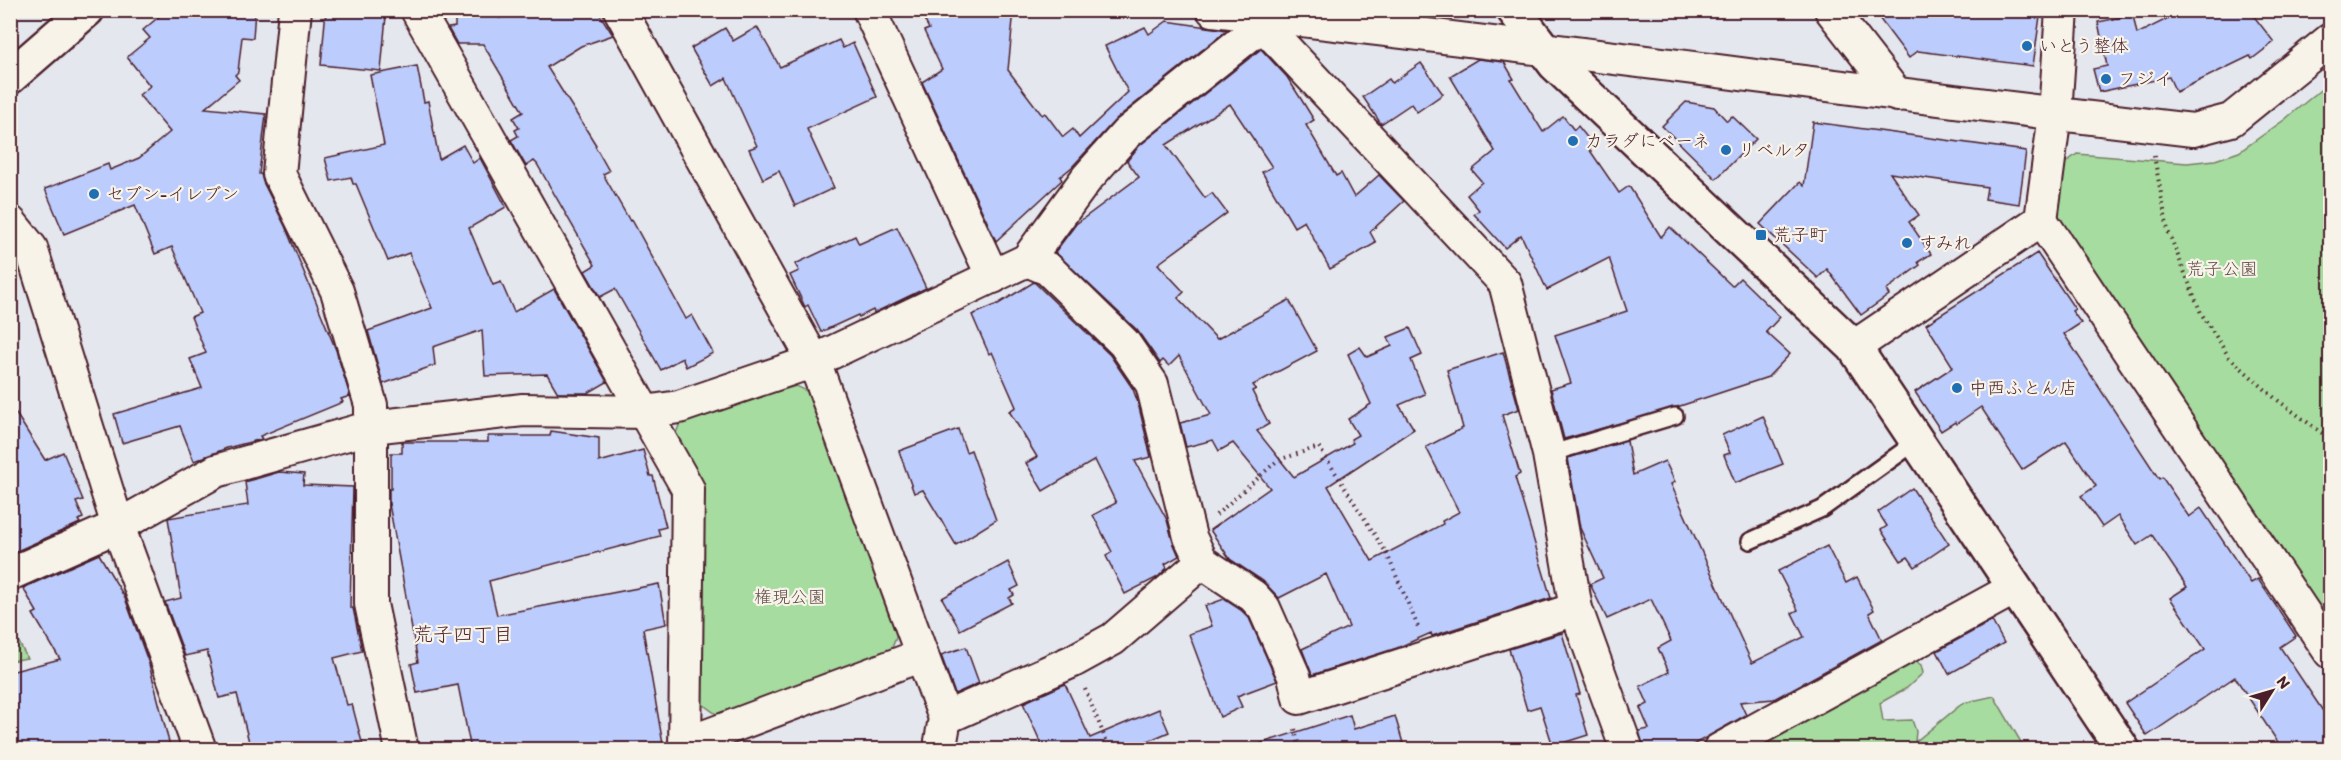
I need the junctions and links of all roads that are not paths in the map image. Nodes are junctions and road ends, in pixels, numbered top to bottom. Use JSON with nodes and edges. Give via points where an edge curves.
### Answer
{"nodes":[{"id":1,"x":87,"y":10,"type":"edge"},
{"id":2,"x":295,"y":10,"type":"edge"},
{"id":3,"x":417,"y":10,"type":"edge"},
{"id":4,"x":620,"y":10,"type":"edge"},
{"id":5,"x":869,"y":10,"type":"edge"},
{"id":6,"x":1213,"y":10,"type":"edge"},
{"id":7,"x":1514,"y":10,"type":"edge"},
{"id":8,"x":1831,"y":10,"type":"edge"},
{"id":9,"x":2062,"y":10,"type":"edge"},
{"id":10,"x":1255,"y":17,"type":"edge"},
{"id":11,"x":2331,"y":40,"type":"edge"},
{"id":12,"x":1543,"y":48,"type":"junction"},
{"id":13,"x":10,"y":76,"type":"edge"},
{"id":14,"x":1897,"y":95,"type":"junction"},
{"id":15,"x":2055,"y":114,"type":"junction"},
{"id":16,"x":2041,"y":220,"type":"junction"},
{"id":17,"x":10,"y":222,"type":"edge"},
{"id":18,"x":1027,"y":260,"type":"junction"},
{"id":19,"x":993,"y":276,"type":"junction"},
{"id":20,"x":1854,"y":347,"type":"junction"},
{"id":21,"x":814,"y":361,"type":"junction"},
{"id":22,"x":645,"y":412,"type":"junction"},
{"id":23,"x":1675,"y":416,"type":"dead end"},
{"id":24,"x":372,"y":428,"type":"junction"},
{"id":25,"x":1917,"y":441,"type":"junction"},
{"id":26,"x":1549,"y":454,"type":"junction"},
{"id":27,"x":118,"y":526,"type":"junction"},
{"id":28,"x":1750,"y":541,"type":"dead end"},
{"id":29,"x":1196,"y":550,"type":"junction"},
{"id":30,"x":10,"y":574,"type":"edge"},
{"id":31,"x":2015,"y":588,"type":"junction"},
{"id":32,"x":1576,"y":609,"type":"junction"},
{"id":33,"x":2331,"y":652,"type":"edge"},
{"id":34,"x":922,"y":655,"type":"junction"},
{"id":35,"x":945,"y":718,"type":"junction"},
{"id":36,"x":685,"y":747,"type":"edge"},
{"id":37,"x":200,"y":750,"type":"edge"},
{"id":38,"x":402,"y":750,"type":"edge"},
{"id":39,"x":943,"y":750,"type":"edge"},
{"id":40,"x":1627,"y":750,"type":"edge"},
{"id":41,"x":1719,"y":750,"type":"edge"},
{"id":42,"x":2122,"y":750,"type":"edge"}],
"edges":[{"from":1,"to":13,"type":"street"},
{"from":2,"to":24,"type":"street","via":[[279,174],[337,291],[371,405]]},
{"from":3,"to":22,"type":"street"},
{"from":4,"to":21,"type":"street"},
{"from":5,"to":19,"type":"street"},
{"from":6,"to":10,"type":"street"},
{"from":7,"to":12,"type":"street"},
{"from":8,"to":14,"type":"street"},
{"from":9,"to":15,"type":"street"},
{"from":10,"to":12,"type":"street"},
{"from":10,"to":18,"type":"street","via":[[1127,134],[1087,178]]},
{"from":10,"to":26,"type":"street","via":[[1505,283]]},
{"from":11,"to":15,"type":"street","via":[[2231,120],[2193,130]]},
{"from":12,"to":14,"type":"street"},
{"from":12,"to":20,"type":"street","via":[[1555,64]]},
{"from":14,"to":15,"type":"street"},
{"from":15,"to":16,"type":"street"},
{"from":16,"to":20,"type":"street"},
{"from":16,"to":33,"type":"street"},
{"from":17,"to":27,"type":"street","via":[[31,248]]},
{"from":18,"to":19,"type":"street"},
{"from":18,"to":29,"type":"street","via":[[1048,269],[1124,343],[1152,384]]},
{"from":19,"to":21,"type":"street"},
{"from":20,"to":25,"type":"street"},
{"from":21,"to":22,"type":"street","via":[[679,407]]},
{"from":21,"to":34,"type":"street"},
{"from":22,"to":24,"type":"street","via":[[523,410]]},
{"from":22,"to":36,"type":"street","via":[[688,489]]},
{"from":23,"to":26,"type":"lane"},
{"from":24,"to":27,"type":"street","via":[[216,471]]},
{"from":24,"to":38,"type":"street","via":[[371,604]]},
{"from":25,"to":28,"type":"lane","via":[[1822,509]]},
{"from":25,"to":31,"type":"street"},
{"from":26,"to":32,"type":"street"},
{"from":27,"to":30,"type":"street"},
{"from":27,"to":37,"type":"street"},
{"from":29,"to":32,"type":"street","via":[[1264,608],[1294,676],[1299,698]]},
{"from":29,"to":35,"type":"street","via":[[1113,639]]},
{"from":31,"to":41,"type":"street"},
{"from":31,"to":42,"type":"street"},
{"from":32,"to":40,"type":"street"},
{"from":34,"to":35,"type":"street"},
{"from":34,"to":36,"type":"street"},
{"from":35,"to":39,"type":"street"}]}
